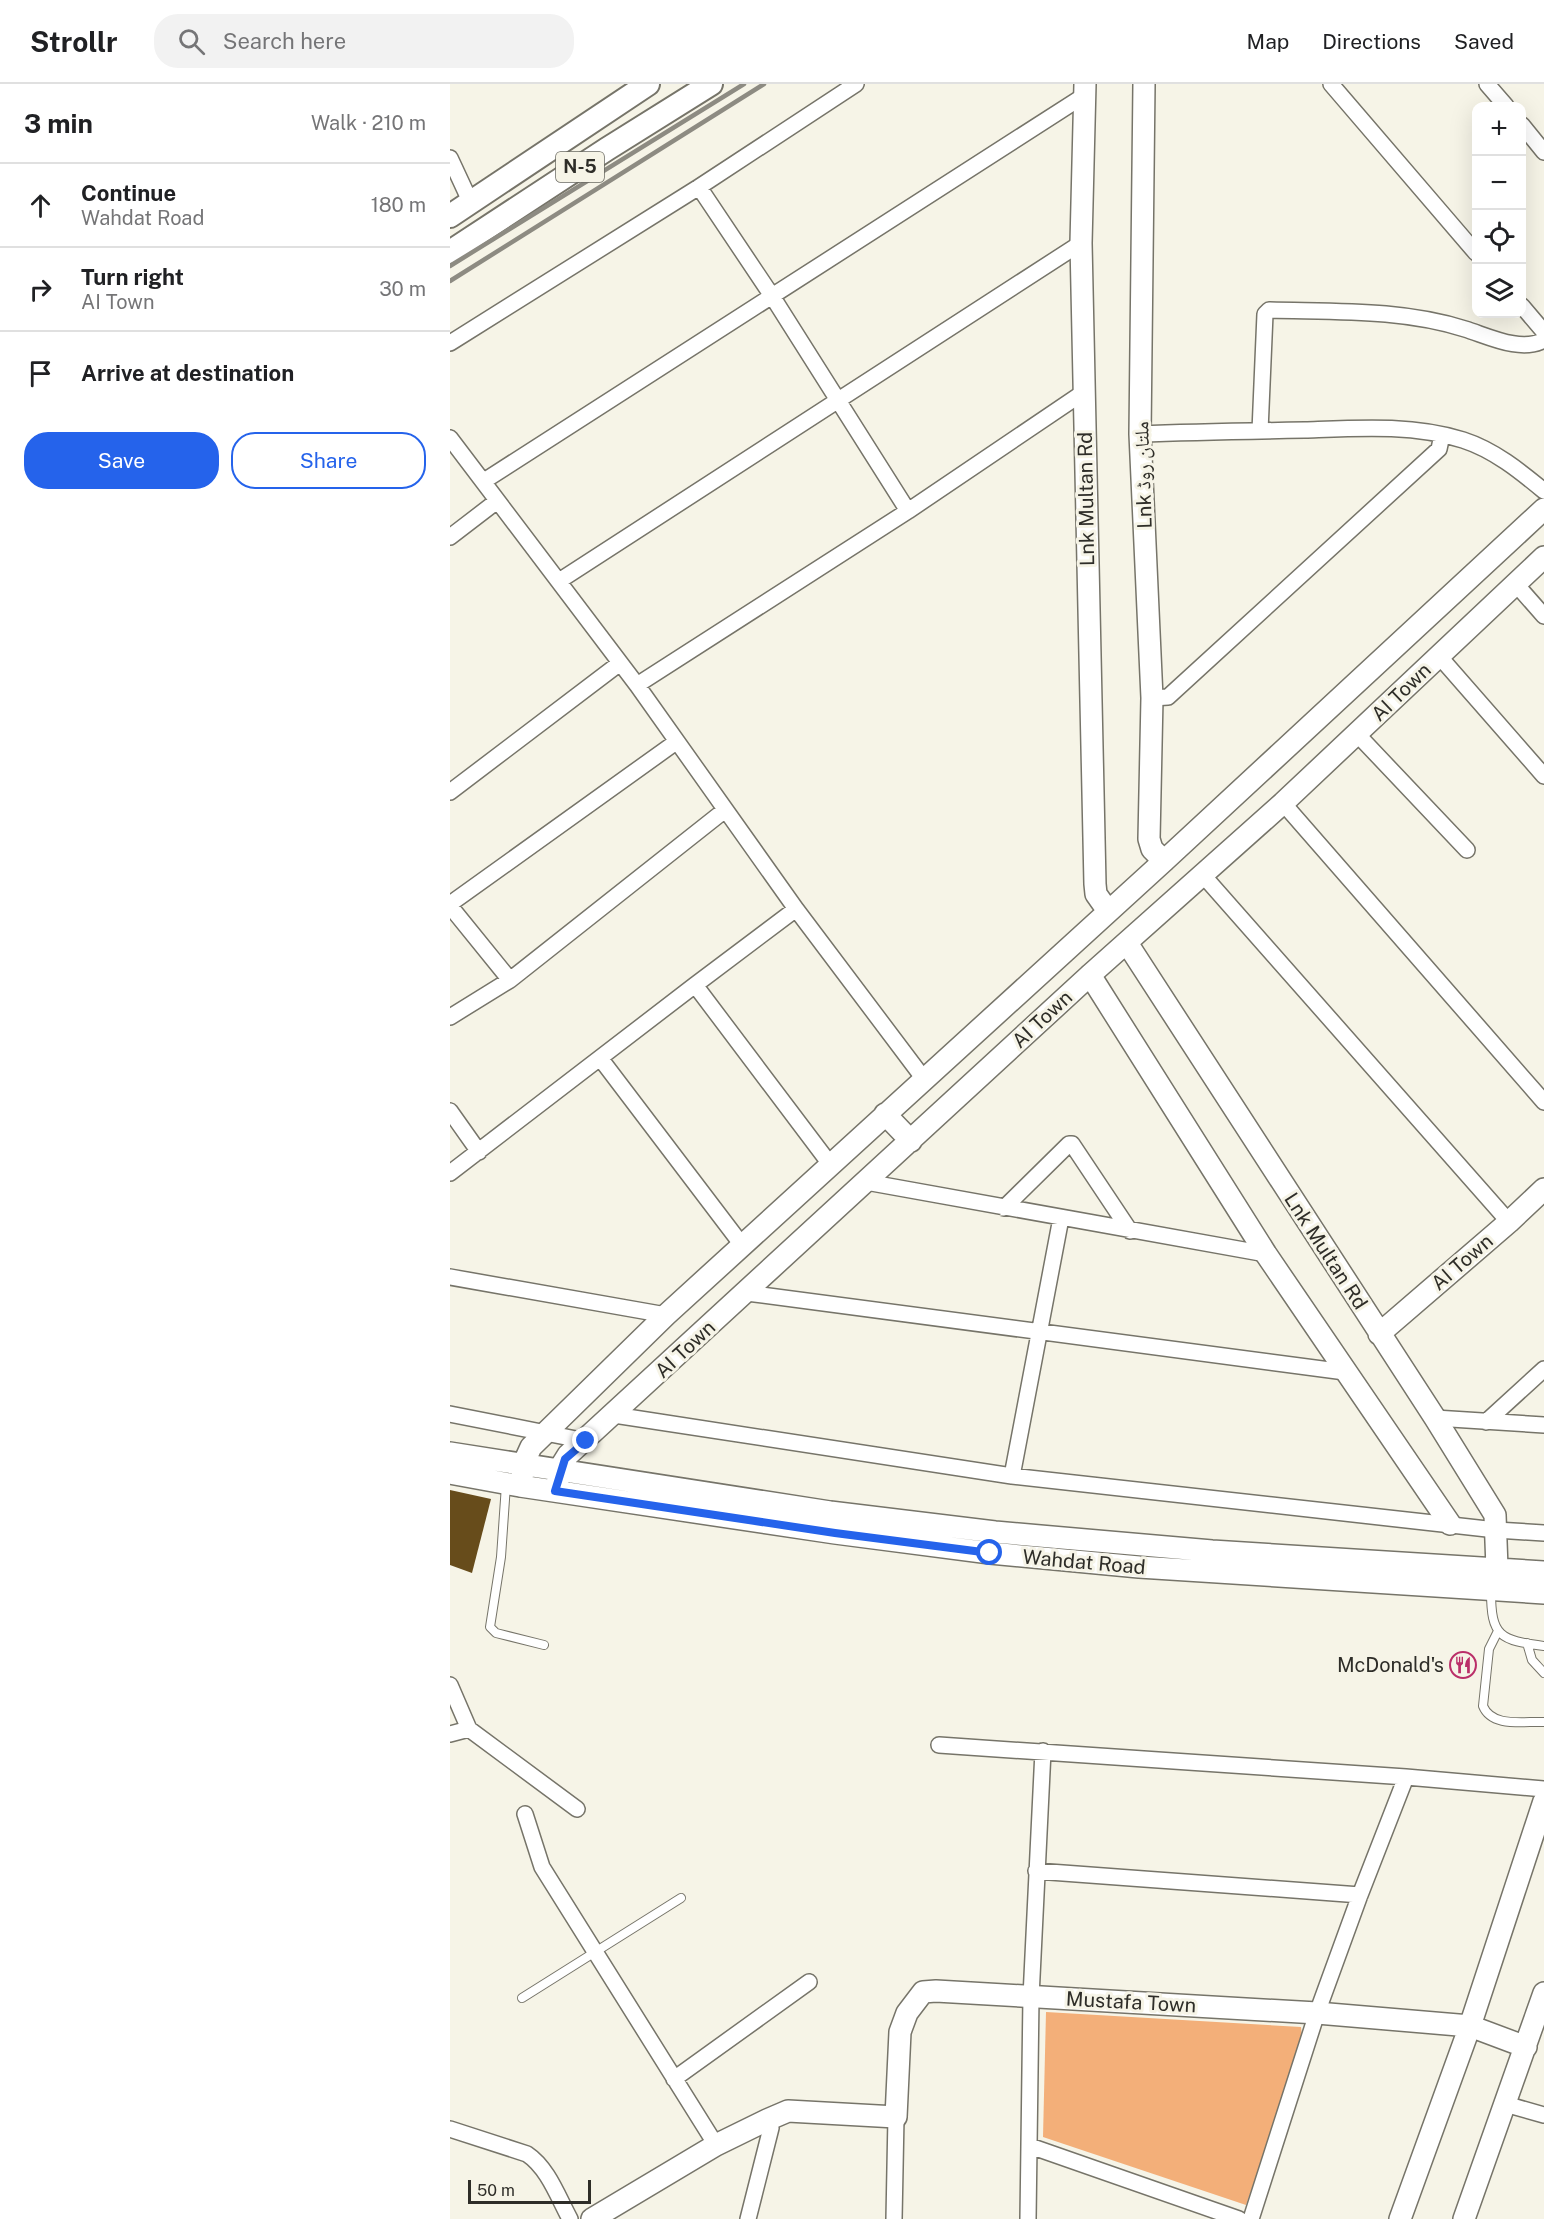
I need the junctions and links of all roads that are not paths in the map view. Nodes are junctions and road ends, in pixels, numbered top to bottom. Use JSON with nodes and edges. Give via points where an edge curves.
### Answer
{"nodes":[{"id":1,"x":648,"y":84,"type":"edge"},
{"id":2,"x":711,"y":84,"type":"edge"},
{"id":3,"x":856,"y":84,"type":"edge"},
{"id":4,"x":1144,"y":84,"type":"edge"},
{"id":5,"x":1331,"y":84,"type":"edge"},
{"id":6,"x":1487,"y":84,"type":"edge"},
{"id":7,"x":1085,"y":89,"type":"edge"},
{"id":8,"x":1503,"y":102,"type":"edge"},
{"id":9,"x":1526,"y":131,"type":"edge"},
{"id":10,"x":1544,"y":152,"type":"edge"},
{"id":11,"x":450,"y":158,"type":"edge"},
{"id":12,"x":699,"y":187,"type":"junction"},
{"id":13,"x":470,"y":201,"type":"junction"},
{"id":14,"x":450,"y":216,"type":"edge"},
{"id":15,"x":1082,"y":243,"type":"junction"},
{"id":16,"x":1472,"y":248,"type":"edge"},
{"id":17,"x":450,"y":252,"type":"edge"},
{"id":18,"x":772,"y":296,"type":"junction"},
{"id":19,"x":1526,"y":312,"type":"edge"},
{"id":20,"x":1544,"y":332,"type":"edge"},
{"id":21,"x":1544,"y":340,"type":"edge"},
{"id":22,"x":450,"y":343,"type":"edge"},
{"id":23,"x":1083,"y":392,"type":"junction"},
{"id":24,"x":838,"y":400,"type":"junction"},
{"id":25,"x":1260,"y":431,"type":"junction"},
{"id":26,"x":1140,"y":434,"type":"junction"},
{"id":27,"x":1442,"y":435,"type":"junction"},
{"id":28,"x":450,"y":438,"type":"edge"},
{"id":29,"x":484,"y":481,"type":"junction"},
{"id":30,"x":1544,"y":491,"type":"edge"},
{"id":31,"x":497,"y":501,"type":"junction"},
{"id":32,"x":1544,"y":509,"type":"edge"},
{"id":33,"x":908,"y":510,"type":"junction"},
{"id":34,"x":450,"y":537,"type":"edge"},
{"id":35,"x":1544,"y":557,"type":"edge"},
{"id":36,"x":559,"y":581,"type":"junction"},
{"id":37,"x":1515,"y":583,"type":"junction"},
{"id":38,"x":1544,"y":616,"type":"edge"},
{"id":39,"x":1439,"y":656,"type":"junction"},
{"id":40,"x":620,"y":663,"type":"junction"},
{"id":41,"x":636,"y":685,"type":"junction"},
{"id":42,"x":1152,"y":698,"type":"junction"},
{"id":43,"x":1357,"y":734,"type":"junction"},
{"id":44,"x":676,"y":742,"type":"junction"},
{"id":45,"x":1544,"y":776,"type":"edge"},
{"id":46,"x":450,"y":792,"type":"edge"},
{"id":47,"x":1283,"y":803,"type":"junction"},
{"id":48,"x":725,"y":810,"type":"junction"},
{"id":49,"x":1467,"y":850,"type":"dead end"},
{"id":50,"x":1164,"y":861,"type":"junction"},
{"id":51,"x":1202,"y":874,"type":"junction"},
{"id":52,"x":450,"y":905,"type":"edge"},
{"id":53,"x":796,"y":909,"type":"junction"},
{"id":54,"x":1108,"y":910,"type":"junction"},
{"id":55,"x":1085,"y":932,"type":"junction"},
{"id":56,"x":1128,"y":943,"type":"junction"},
{"id":57,"x":1108,"y":959,"type":"junction"},
{"id":58,"x":1090,"y":975,"type":"junction"},
{"id":59,"x":510,"y":980,"type":"junction"},
{"id":60,"x":695,"y":985,"type":"junction"},
{"id":61,"x":450,"y":1017,"type":"edge"},
{"id":62,"x":600,"y":1058,"type":"junction"},
{"id":63,"x":924,"y":1078,"type":"junction"},
{"id":64,"x":1544,"y":1102,"type":"edge"},
{"id":65,"x":450,"y":1111,"type":"edge"},
{"id":66,"x":885,"y":1114,"type":"junction"},
{"id":67,"x":910,"y":1141,"type":"junction"},
{"id":68,"x":479,"y":1152,"type":"junction"},
{"id":69,"x":830,"y":1164,"type":"junction"},
{"id":70,"x":450,"y":1173,"type":"edge"},
{"id":71,"x":866,"y":1182,"type":"junction"},
{"id":72,"x":1544,"y":1189,"type":"edge"},
{"id":73,"x":1004,"y":1208,"type":"junction"},
{"id":74,"x":1061,"y":1218,"type":"junction"},
{"id":75,"x":1509,"y":1222,"type":"junction"},
{"id":76,"x":1130,"y":1231,"type":"junction"},
{"id":77,"x":742,"y":1245,"type":"junction"},
{"id":78,"x":1266,"y":1254,"type":"junction"},
{"id":79,"x":450,"y":1276,"type":"edge"},
{"id":80,"x":747,"y":1293,"type":"junction"},
{"id":81,"x":666,"y":1315,"type":"junction"},
{"id":82,"x":1040,"y":1330,"type":"junction"},
{"id":83,"x":1379,"y":1334,"type":"junction"},
{"id":84,"x":1544,"y":1369,"type":"edge"},
{"id":85,"x":1345,"y":1372,"type":"junction"},
{"id":86,"x":450,"y":1414,"type":"edge"},
{"id":87,"x":614,"y":1415,"type":"junction"},
{"id":88,"x":1435,"y":1418,"type":"junction"},
{"id":89,"x":1486,"y":1422,"type":"junction"},
{"id":90,"x":1544,"y":1425,"type":"edge"},
{"id":91,"x":546,"y":1432,"type":"junction"},
{"id":92,"x":586,"y":1441,"type":"junction"},
{"id":93,"x":450,"y":1453,"type":"edge"},
{"id":94,"x":524,"y":1465,"type":"junction"},
{"id":95,"x":561,"y":1470,"type":"junction"},
{"id":96,"x":450,"y":1473,"type":"edge"},
{"id":97,"x":1012,"y":1476,"type":"junction"},
{"id":98,"x":513,"y":1485,"type":"junction"},
{"id":99,"x":555,"y":1491,"type":"junction"},
{"id":100,"x":1450,"y":1524,"type":"junction"},
{"id":101,"x":1496,"y":1530,"type":"junction"},
{"id":102,"x":1544,"y":1533,"type":"edge"},
{"id":103,"x":1497,"y":1568,"type":"junction"},
{"id":104,"x":1544,"y":1572,"type":"edge"},
{"id":105,"x":1491,"y":1589,"type":"junction"},
{"id":106,"x":1544,"y":1593,"type":"edge"},
{"id":107,"x":1498,"y":1631,"type":"junction"},
{"id":108,"x":1527,"y":1643,"type":"junction"},
{"id":109,"x":544,"y":1645,"type":"dead end"},
{"id":110,"x":1544,"y":1646,"type":"edge"},
{"id":111,"x":1544,"y":1673,"type":"edge"},
{"id":112,"x":450,"y":1685,"type":"edge"},
{"id":113,"x":1544,"y":1722,"type":"edge"},
{"id":114,"x":469,"y":1729,"type":"junction"},
{"id":115,"x":450,"y":1734,"type":"edge"},
{"id":116,"x":939,"y":1745,"type":"dead end"},
{"id":117,"x":1043,"y":1751,"type":"junction"},
{"id":118,"x":1406,"y":1777,"type":"junction"},
{"id":119,"x":1544,"y":1789,"type":"edge"},
{"id":120,"x":1544,"y":1801,"type":"edge"},
{"id":121,"x":577,"y":1809,"type":"dead end"},
{"id":122,"x":525,"y":1814,"type":"dead end"},
{"id":123,"x":1036,"y":1871,"type":"junction"},
{"id":124,"x":1360,"y":1895,"type":"junction"},
{"id":125,"x":681,"y":1898,"type":"dead end"},
{"id":126,"x":595,"y":1953,"type":"junction"},
{"id":127,"x":809,"y":1982,"type":"dead end"},
{"id":128,"x":1544,"y":1994,"type":"edge"},
{"id":129,"x":1031,"y":1997,"type":"junction"},
{"id":130,"x":522,"y":1998,"type":"dead end"},
{"id":131,"x":1317,"y":2013,"type":"junction"},
{"id":132,"x":1470,"y":2026,"type":"junction"},
{"id":133,"x":1526,"y":2047,"type":"junction"},
{"id":134,"x":674,"y":2079,"type":"junction"},
{"id":135,"x":1505,"y":2104,"type":"junction"},
{"id":136,"x":1544,"y":2115,"type":"edge"},
{"id":137,"x":896,"y":2117,"type":"junction"},
{"id":138,"x":766,"y":2120,"type":"junction"},
{"id":139,"x":450,"y":2129,"type":"edge"},
{"id":140,"x":716,"y":2145,"type":"junction"},
{"id":141,"x":1030,"y":2146,"type":"junction"},
{"id":142,"x":570,"y":2219,"type":"edge"},
{"id":143,"x":592,"y":2219,"type":"edge"},
{"id":144,"x":748,"y":2219,"type":"edge"},
{"id":145,"x":894,"y":2219,"type":"edge"},
{"id":146,"x":1028,"y":2219,"type":"edge"},
{"id":147,"x":1239,"y":2219,"type":"edge"},
{"id":148,"x":1251,"y":2219,"type":"edge"},
{"id":149,"x":1400,"y":2219,"type":"edge"},
{"id":150,"x":1464,"y":2219,"type":"edge"}],
"edges":[{"from":1,"to":13,"type":"main road","number":"N-5"},
{"from":2,"to":17,"type":"main road","number":"N-5"},
{"from":3,"to":12,"type":"street"},
{"from":4,"to":26,"type":"street","name":"Lnk ملتان روڈ"},
{"from":5,"to":16,"type":"street"},
{"from":6,"to":8,"type":"street"},
{"from":7,"to":15,"type":"street","name":"Lnk Multan Rd"},
{"from":7,"to":18,"type":"street"},
{"from":9,"to":10,"type":"street"},
{"from":11,"to":13,"type":"street"},
{"from":12,"to":18,"type":"street"},
{"from":12,"to":22,"type":"street"},
{"from":13,"to":14,"type":"main road","number":"N-5"},
{"from":15,"to":23,"type":"street","name":"Lnk Multan Rd"},
{"from":15,"to":24,"type":"street"},
{"from":18,"to":24,"type":"street"},
{"from":18,"to":29,"type":"street"},
{"from":19,"to":20,"type":"street"},
{"from":21,"to":25,"type":"street","via":[[1514,344],[1438,321],[1410,317],[1269,310],[1265,314]]},
{"from":23,"to":33,"type":"street"},
{"from":23,"to":54,"type":"street","name":"Lnk Multan Rd","via":[[1095,884],[1096,894]]},
{"from":24,"to":33,"type":"street"},
{"from":24,"to":36,"type":"street"},
{"from":25,"to":26,"type":"street"},
{"from":25,"to":27,"type":"street","via":[[1351,428],[1419,430]]},
{"from":26,"to":42,"type":"street","name":"Lnk ملتان روڈ"},
{"from":27,"to":30,"type":"street","via":[[1486,450]]},
{"from":27,"to":42,"type":"street","via":[[1439,449],[1168,697]]},
{"from":28,"to":29,"type":"street"},
{"from":29,"to":31,"type":"street"},
{"from":31,"to":34,"type":"street"},
{"from":31,"to":36,"type":"street"},
{"from":32,"to":50,"type":"street"},
{"from":33,"to":41,"type":"street"},
{"from":35,"to":37,"type":"street","name":"AI Town"},
{"from":36,"to":40,"type":"street"},
{"from":37,"to":38,"type":"street"},
{"from":37,"to":39,"type":"street","name":"AI Town"},
{"from":39,"to":43,"type":"street","name":"AI Town"},
{"from":39,"to":45,"type":"street"},
{"from":40,"to":41,"type":"street"},
{"from":40,"to":46,"type":"street"},
{"from":41,"to":44,"type":"street"},
{"from":42,"to":50,"type":"street","name":"Lnk ملتان روڈ","via":[[1149,839],[1152,849]]},
{"from":43,"to":47,"type":"street","name":"AI Town"},
{"from":43,"to":49,"type":"street"},
{"from":44,"to":48,"type":"street"},
{"from":44,"to":52,"type":"street"},
{"from":47,"to":51,"type":"street","name":"AI Town"},
{"from":47,"to":64,"type":"street"},
{"from":48,"to":53,"type":"street"},
{"from":48,"to":59,"type":"street"},
{"from":50,"to":54,"type":"street"},
{"from":51,"to":56,"type":"street","name":"AI Town"},
{"from":51,"to":75,"type":"street"},
{"from":52,"to":59,"type":"street"},
{"from":53,"to":60,"type":"street"},
{"from":53,"to":63,"type":"street"},
{"from":54,"to":55,"type":"street"},
{"from":55,"to":57,"type":"street"},
{"from":55,"to":63,"type":"street"},
{"from":56,"to":57,"type":"street","name":"AI Town"},
{"from":56,"to":83,"type":"street","name":"Lnk Multan Rd"},
{"from":57,"to":58,"type":"street","name":"AI Town"},
{"from":58,"to":67,"type":"street","name":"AI Town"},
{"from":58,"to":78,"type":"street"},
{"from":59,"to":61,"type":"street"},
{"from":60,"to":62,"type":"street"},
{"from":60,"to":69,"type":"street"},
{"from":62,"to":68,"type":"street"},
{"from":62,"to":77,"type":"street"},
{"from":63,"to":66,"type":"street"},
{"from":65,"to":68,"type":"street"},
{"from":66,"to":67,"type":"street"},
{"from":66,"to":69,"type":"street"},
{"from":67,"to":71,"type":"street","name":"AI Town"},
{"from":68,"to":70,"type":"street"},
{"from":69,"to":77,"type":"street"},
{"from":71,"to":73,"type":"street"},
{"from":71,"to":80,"type":"street","name":"AI Town"},
{"from":72,"to":75,"type":"street","name":"AI Town"},
{"from":73,"to":74,"type":"street"},
{"from":73,"to":76,"type":"street","via":[[1072,1144]]},
{"from":74,"to":76,"type":"street"},
{"from":74,"to":82,"type":"street"},
{"from":75,"to":83,"type":"street","name":"AI Town"},
{"from":76,"to":78,"type":"street"},
{"from":77,"to":81,"type":"street"},
{"from":78,"to":85,"type":"street"},
{"from":79,"to":81,"type":"street"},
{"from":80,"to":82,"type":"street"},
{"from":80,"to":87,"type":"street","name":"AI Town"},
{"from":81,"to":91,"type":"street"},
{"from":82,"to":85,"type":"street"},
{"from":82,"to":97,"type":"street"},
{"from":83,"to":88,"type":"street","name":"Lnk Multan Rd"},
{"from":84,"to":89,"type":"street"},
{"from":85,"to":100,"type":"street"},
{"from":86,"to":91,"type":"street"},
{"from":87,"to":92,"type":"street","name":"AI Town"},
{"from":87,"to":97,"type":"street"},
{"from":88,"to":89,"type":"street"},
{"from":88,"to":101,"type":"street","name":"Lnk Multan Rd","via":[[1495,1515]]},
{"from":89,"to":90,"type":"street"},
{"from":91,"to":92,"type":"street"},
{"from":91,"to":94,"type":"street","via":[[531,1446]]},
{"from":92,"to":95,"type":"street","name":"AI Town","via":[[565,1459]]},
{"from":93,"to":94,"type":"street","name":"Wahdat Road"},
{"from":94,"to":95,"type":"street","name":"Wahdat Road"},
{"from":94,"to":98,"type":"street"},
{"from":95,"to":99,"type":"street","name":"AI Town"},
{"from":95,"to":103,"type":"street","name":"Wahdat Road","via":[[830,1512],[995,1532],[1212,1551]]},
{"from":96,"to":98,"type":"street","name":"Wahdat Road"},
{"from":97,"to":100,"type":"street"},
{"from":98,"to":99,"type":"street","name":"Wahdat Road"},
{"from":98,"to":109,"type":"lane","via":[[490,1627],[496,1633]]},
{"from":99,"to":105,"type":"street","name":"Wahdat Road","via":[[990,1553],[1139,1567]]},
{"from":100,"to":101,"type":"street"},
{"from":101,"to":102,"type":"street"},
{"from":101,"to":103,"type":"street","name":"Lnk Multan Rd"},
{"from":103,"to":104,"type":"street","name":"Wahdat Road"},
{"from":105,"to":106,"type":"street","name":"Wahdat Road"},
{"from":105,"to":107,"type":"lane","via":[[1491,1614]]},
{"from":107,"to":108,"type":"lane","via":[[1514,1641]]},
{"from":107,"to":113,"type":"lane","via":[[1489,1649],[1483,1706],[1486,1713],[1502,1721]]},
{"from":108,"to":110,"type":"lane"},
{"from":108,"to":111,"type":"lane","via":[[1532,1660]]},
{"from":112,"to":114,"type":"street"},
{"from":114,"to":115,"type":"street"},
{"from":114,"to":121,"type":"street"},
{"from":116,"to":117,"type":"street"},
{"from":117,"to":118,"type":"street"},
{"from":117,"to":123,"type":"street"},
{"from":118,"to":119,"type":"street"},
{"from":118,"to":124,"type":"street"},
{"from":120,"to":132,"type":"street"},
{"from":122,"to":126,"type":"street","via":[[542,1867]]},
{"from":123,"to":124,"type":"street"},
{"from":123,"to":129,"type":"street"},
{"from":124,"to":131,"type":"street"},
{"from":125,"to":126,"type":"lane"},
{"from":126,"to":130,"type":"lane"},
{"from":126,"to":134,"type":"street"},
{"from":127,"to":134,"type":"street"},
{"from":128,"to":133,"type":"street"},
{"from":129,"to":131,"type":"street","name":"Mustafa Town"},
{"from":129,"to":137,"type":"street","name":"Mustafa Town","via":[[923,1992],[907,2013],[900,2032]]},
{"from":129,"to":141,"type":"street"},
{"from":131,"to":132,"type":"street","name":"Mustafa Town"},
{"from":131,"to":148,"type":"street"},
{"from":132,"to":133,"type":"street","name":"Mustafa Town"},
{"from":132,"to":149,"type":"street"},
{"from":133,"to":135,"type":"street"},
{"from":134,"to":140,"type":"street"},
{"from":135,"to":136,"type":"street"},
{"from":135,"to":150,"type":"street"},
{"from":137,"to":138,"type":"street","via":[[788,2111]]},
{"from":137,"to":145,"type":"street"},
{"from":138,"to":140,"type":"street"},
{"from":138,"to":144,"type":"street","via":[[771,2128]]},
{"from":139,"to":142,"type":"street","via":[[535,2159]]},
{"from":140,"to":143,"type":"street"},
{"from":141,"to":146,"type":"street"},
{"from":141,"to":147,"type":"street"}]}
